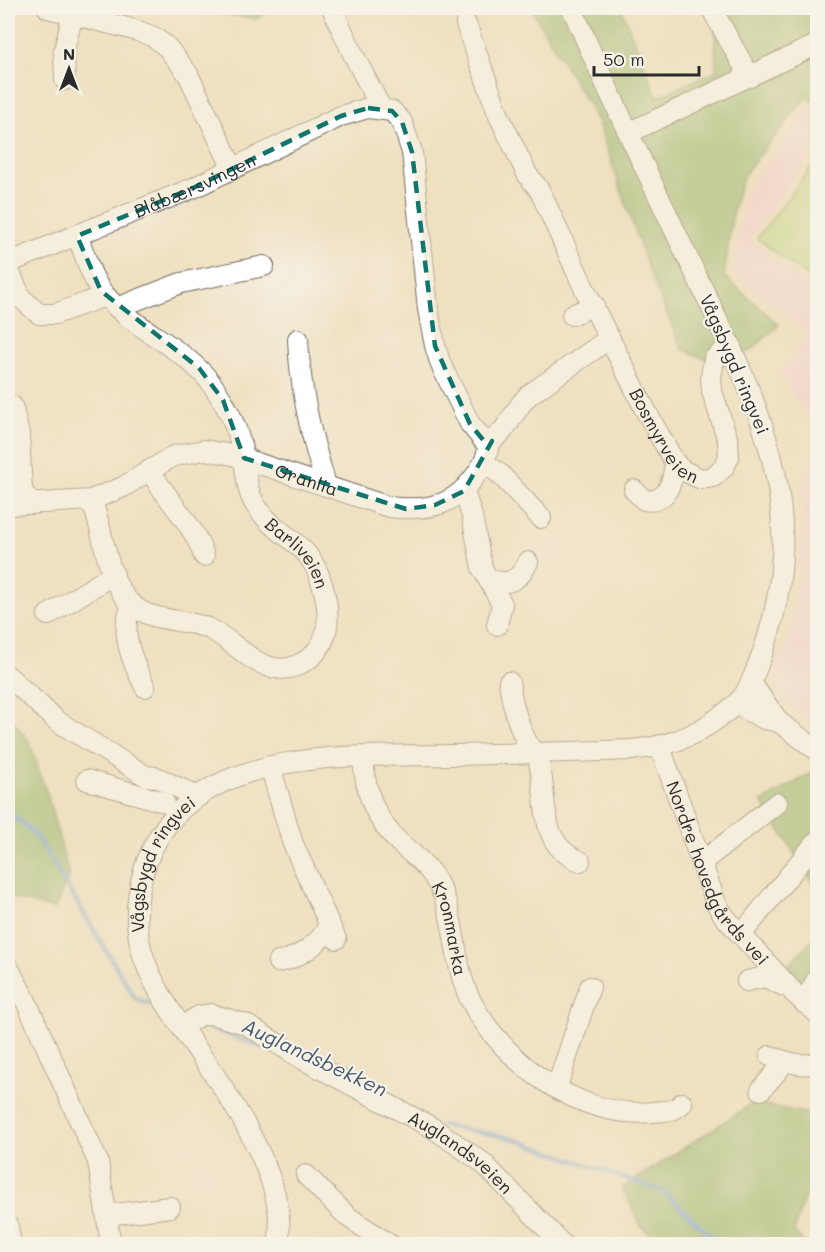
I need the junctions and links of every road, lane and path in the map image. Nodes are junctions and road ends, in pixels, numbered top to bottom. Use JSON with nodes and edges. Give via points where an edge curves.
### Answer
{"nodes":[{"id":1,"x":48,"y":8,"type":"edge"},
{"id":2,"x":332,"y":8,"type":"edge"},
{"id":3,"x":572,"y":8,"type":"edge"},
{"id":4,"x":711,"y":8,"type":"edge"},
{"id":5,"x":73,"y":14,"type":"junction"},
{"id":6,"x":466,"y":24,"type":"dead end"},
{"id":7,"x":818,"y":44,"type":"edge"},
{"id":8,"x":750,"y":77,"type":"junction"},
{"id":9,"x":65,"y":80,"type":"dead end"},
{"id":10,"x":381,"y":108,"type":"junction"},
{"id":11,"x":630,"y":132,"type":"junction"},
{"id":12,"x":232,"y":169,"type":"junction"},
{"id":13,"x":77,"y":236,"type":"junction"},
{"id":14,"x":8,"y":266,"type":"edge"},
{"id":15,"x":264,"y":266,"type":"dead end"},
{"id":16,"x":112,"y":301,"type":"junction"},
{"id":17,"x":594,"y":305,"type":"junction"},
{"id":18,"x":572,"y":315,"type":"dead end"},
{"id":19,"x":610,"y":338,"type":"junction"},
{"id":20,"x":298,"y":339,"type":"dead end"},
{"id":21,"x":731,"y":345,"type":"junction"},
{"id":22,"x":12,"y":406,"type":"dead end"},
{"id":23,"x":492,"y":441,"type":"junction"},
{"id":24,"x":243,"y":458,"type":"junction"},
{"id":25,"x":484,"y":463,"type":"junction"},
{"id":26,"x":675,"y":463,"type":"junction"},
{"id":27,"x":150,"y":470,"type":"junction"},
{"id":28,"x":326,"y":485,"type":"junction"},
{"id":29,"x":634,"y":490,"type":"dead end"},
{"id":30,"x":464,"y":491,"type":"junction"},
{"id":31,"x":91,"y":500,"type":"junction"},
{"id":32,"x":32,"y":504,"type":"junction"},
{"id":33,"x":8,"y":505,"type":"edge"},
{"id":34,"x":541,"y":518,"type":"dead end"},
{"id":35,"x":204,"y":556,"type":"dead end"},
{"id":36,"x":528,"y":562,"type":"dead end"},
{"id":37,"x":114,"y":574,"type":"junction"},
{"id":38,"x":488,"y":579,"type":"junction"},
{"id":39,"x":133,"y":605,"type":"junction"},
{"id":40,"x":48,"y":615,"type":"dead end"},
{"id":41,"x":497,"y":626,"type":"dead end"},
{"id":42,"x":8,"y":676,"type":"edge"},
{"id":43,"x":509,"y":682,"type":"dead end"},
{"id":44,"x":751,"y":683,"type":"junction"},
{"id":45,"x":145,"y":687,"type":"dead end"},
{"id":46,"x":737,"y":705,"type":"junction"},
{"id":47,"x":779,"y":722,"type":"junction"},
{"id":48,"x":660,"y":747,"type":"junction"},
{"id":49,"x":818,"y":751,"type":"edge"},
{"id":50,"x":535,"y":752,"type":"junction"},
{"id":51,"x":363,"y":758,"type":"junction"},
{"id":52,"x":270,"y":766,"type":"junction"},
{"id":53,"x":146,"y":776,"type":"junction"},
{"id":54,"x":87,"y":780,"type":"dead end"},
{"id":55,"x":198,"y":797,"type":"junction"},
{"id":56,"x":777,"y":803,"type":"dead end"},
{"id":57,"x":168,"y":809,"type":"junction"},
{"id":58,"x":817,"y":841,"type":"edge"},
{"id":59,"x":580,"y":861,"type":"dead end"},
{"id":60,"x":702,"y":862,"type":"junction"},
{"id":61,"x":741,"y":935,"type":"junction"},
{"id":62,"x":278,"y":963,"type":"dead end"},
{"id":63,"x":8,"y":967,"type":"edge"},
{"id":64,"x":818,"y":977,"type":"edge"},
{"id":65,"x":747,"y":981,"type":"dead end"},
{"id":66,"x":590,"y":987,"type":"dead end"},
{"id":67,"x":789,"y":988,"type":"junction"},
{"id":68,"x":811,"y":1009,"type":"edge"},
{"id":69,"x":181,"y":1027,"type":"junction"},
{"id":70,"x":818,"y":1063,"type":"edge"},
{"id":71,"x":557,"y":1087,"type":"junction"},
{"id":72,"x":761,"y":1090,"type":"dead end"},
{"id":73,"x":682,"y":1103,"type":"dead end"},
{"id":74,"x":306,"y":1176,"type":"dead end"},
{"id":75,"x":170,"y":1207,"type":"dead end"},
{"id":76,"x":108,"y":1215,"type":"junction"},
{"id":77,"x":8,"y":1226,"type":"edge"},
{"id":78,"x":11,"y":1245,"type":"edge"},
{"id":79,"x":111,"y":1245,"type":"edge"},
{"id":80,"x":278,"y":1245,"type":"edge"},
{"id":81,"x":389,"y":1245,"type":"edge"},
{"id":82,"x":562,"y":1245,"type":"edge"}],
"edges":[{"from":1,"to":5,"type":"street"},
{"from":2,"to":10,"type":"street"},
{"from":3,"to":11,"type":"street","name":"Vågsbygd ringvei"},
{"from":4,"to":8,"type":"street"},
{"from":5,"to":9,"type":"street","via":[[64,50]]},
{"from":5,"to":12,"type":"street","via":[[135,30],[167,47],[188,74]]},
{"from":6,"to":17,"type":"street","name":"Bosmyrveien","via":[[498,116],[527,174],[540,191]]},
{"from":7,"to":8,"type":"street"},
{"from":8,"to":11,"type":"street"},
{"from":10,"to":12,"type":"street","name":"Blåbærsvingen","via":[[341,116]]},
{"from":10,"to":23,"type":"street","via":[[392,111],[408,135],[428,309],[441,365],[470,424],[484,441]]},
{"from":11,"to":21,"type":"street","name":"Vågsbygd ringvei"},
{"from":12,"to":13,"type":"street","name":"Blåbærsvingen"},
{"from":13,"to":14,"type":"street","name":"Blåbærsvingen"},
{"from":13,"to":16,"type":"street","name":"Barliveien","via":[[90,270]]},
{"from":14,"to":16,"type":"street","name":"Blåbærsvingen","via":[[21,298],[35,312],[55,314]]},
{"from":15,"to":16,"type":"street"},
{"from":16,"to":24,"type":"street","name":"Barliveien","via":[[199,368],[223,400],[242,445]]},
{"from":17,"to":18,"type":"street"},
{"from":17,"to":19,"type":"street","name":"Bosmyrveien"},
{"from":19,"to":23,"type":"street","name":"Granlia","via":[[529,395]]},
{"from":19,"to":26,"type":"street","name":"Bosmyrveien"},
{"from":20,"to":28,"type":"street","via":[[303,399]]},
{"from":21,"to":26,"type":"street","name":"Bosmyrveien","via":[[714,358],[711,377],[729,457],[713,477],[701,479],[687,474]]},
{"from":21,"to":44,"type":"street","name":"Vågsbygd ringvei","via":[[766,432],[782,504],[780,586],[772,626]]},
{"from":22,"to":32,"type":"street","via":[[19,435],[22,491]]},
{"from":23,"to":25,"type":"street","name":"Granlia"},
{"from":24,"to":27,"type":"street","name":"Granlia","via":[[211,451],[190,452],[173,456]]},
{"from":24,"to":28,"type":"street","name":"Granlia"},
{"from":24,"to":39,"type":"street","name":"Barliveien","via":[[251,498],[258,509],[312,558],[326,601],[327,633],[323,645],[302,663],[281,669],[257,662],[210,629],[145,612]]},
{"from":25,"to":30,"type":"street","name":"Granlia"},
{"from":25,"to":34,"type":"street","via":[[500,474]]},
{"from":26,"to":29,"type":"street","via":[[674,478],[659,500],[644,500]]},
{"from":27,"to":31,"type":"street","name":"Granlia"},
{"from":27,"to":35,"type":"street","via":[[193,528]]},
{"from":28,"to":30,"type":"street","name":"Granlia","via":[[382,505],[406,509],[435,505]]},
{"from":30,"to":38,"type":"street","via":[[478,555]]},
{"from":31,"to":32,"type":"street","name":"Granlia"},
{"from":31,"to":37,"type":"street"},
{"from":32,"to":33,"type":"street","name":"Granlia"},
{"from":36,"to":38,"type":"street","via":[[514,581]]},
{"from":37,"to":39,"type":"street"},
{"from":37,"to":40,"type":"street"},
{"from":38,"to":41,"type":"street","via":[[502,604]]},
{"from":39,"to":45,"type":"street","via":[[128,618],[129,644]]},
{"from":42,"to":53,"type":"street","via":[[57,721]]},
{"from":43,"to":50,"type":"street","via":[[513,708],[527,743]]},
{"from":44,"to":46,"type":"street","name":"Vågsbygd ringvei"},
{"from":44,"to":47,"type":"street"},
{"from":46,"to":47,"type":"street"},
{"from":46,"to":48,"type":"street","name":"Vågsbygd ringvei","via":[[698,732]]},
{"from":47,"to":49,"type":"street"},
{"from":48,"to":50,"type":"street","name":"Vågsbygd ringvei"},
{"from":48,"to":60,"type":"street","name":"Nordre hovedgårds vei"},
{"from":50,"to":51,"type":"street","name":"Vågsbygd ringvei"},
{"from":50,"to":59,"type":"street","via":[[550,833],[561,850]]},
{"from":51,"to":52,"type":"street","name":"Vågsbygd ringvei"},
{"from":51,"to":71,"type":"street","name":"Kronmarka","via":[[368,789],[379,819],[438,883],[452,917],[464,984],[476,1009],[509,1051]]},
{"from":52,"to":55,"type":"street","name":"Vågsbygd ringvei","via":[[236,776]]},
{"from":52,"to":62,"type":"street","via":[[293,844],[332,932],[325,932],[314,944]]},
{"from":53,"to":55,"type":"street"},
{"from":53,"to":57,"type":"street","via":[[146,784]]},
{"from":54,"to":57,"type":"street","name":"Vågsbygd ringvei"},
{"from":55,"to":57,"type":"street","name":"Vågsbygd ringvei"},
{"from":56,"to":60,"type":"street","name":"Nordre hovedgårds vei"},
{"from":57,"to":69,"type":"street","name":"Vågsbygd ringvei","via":[[137,894],[136,930],[147,968]]},
{"from":58,"to":61,"type":"street","name":"Nordre hovedgårds vei"},
{"from":60,"to":61,"type":"street","name":"Nordre hovedgårds vei","via":[[716,903]]},
{"from":61,"to":67,"type":"street","name":"Nordre hovedgårds vei"},
{"from":63,"to":76,"type":"street","via":[[83,1124],[98,1162]]},
{"from":64,"to":68,"type":"street"},
{"from":65,"to":67,"type":"street","name":"Nordre hovedgårds vei","via":[[765,977]]},
{"from":66,"to":71,"type":"street"},
{"from":67,"to":68,"type":"street","name":"Nordre hovedgårds vei"},
{"from":69,"to":80,"type":"street","name":"Vågsbygd ringvei","via":[[237,1110],[258,1150],[277,1199]]},
{"from":69,"to":82,"type":"street","name":"Auglandsveien","via":[[211,1014],[245,1024],[433,1128],[482,1162]]},
{"from":70,"to":72,"type":"street","via":[[807,1066],[778,1059]]},
{"from":71,"to":73,"type":"street","name":"Kronmarka","via":[[582,1101],[624,1113],[673,1110]]},
{"from":74,"to":81,"type":"street","via":[[348,1217]]},
{"from":75,"to":76,"type":"street"},
{"from":76,"to":79,"type":"street"},
{"from":77,"to":78,"type":"street"}]}
